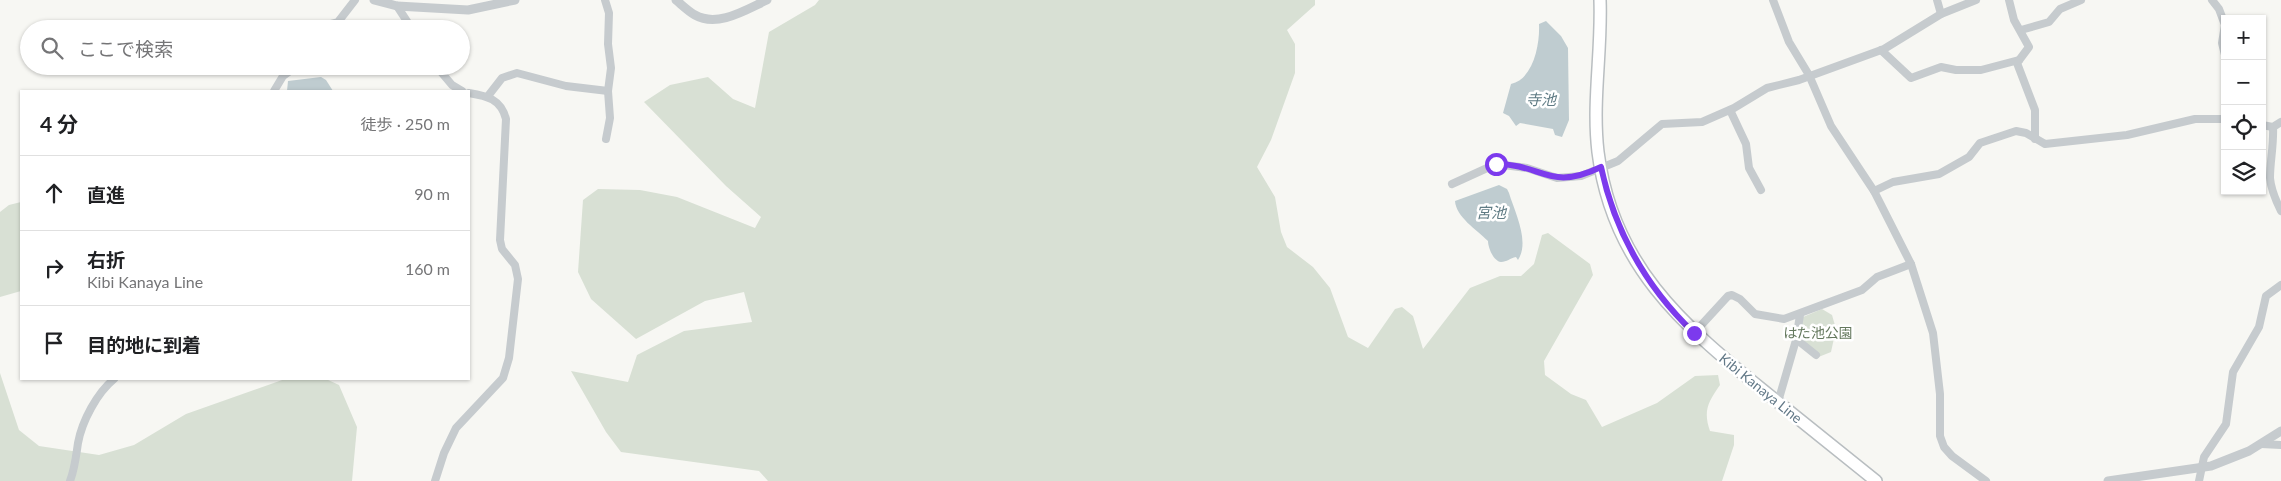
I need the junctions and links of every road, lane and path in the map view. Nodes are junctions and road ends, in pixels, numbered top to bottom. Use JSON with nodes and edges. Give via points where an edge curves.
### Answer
{"nodes":[{"id":1,"x":356,"y":0,"type":"edge"},
{"id":2,"x":374,"y":0,"type":"edge"},
{"id":3,"x":515,"y":0,"type":"edge"},
{"id":4,"x":604,"y":0,"type":"edge"},
{"id":5,"x":676,"y":0,"type":"edge"},
{"id":6,"x":767,"y":0,"type":"edge"},
{"id":7,"x":1600,"y":0,"type":"edge"},
{"id":8,"x":1773,"y":0,"type":"edge"},
{"id":9,"x":1937,"y":0,"type":"edge"},
{"id":10,"x":1976,"y":0,"type":"edge"},
{"id":11,"x":2009,"y":0,"type":"edge"},
{"id":12,"x":2082,"y":0,"type":"edge"},
{"id":13,"x":2212,"y":0,"type":"edge"},
{"id":14,"x":397,"y":6,"type":"junction"},
{"id":15,"x":1941,"y":14,"type":"junction"},
{"id":16,"x":2222,"y":15,"type":"edge"},
{"id":17,"x":340,"y":20,"type":"edge"},
{"id":18,"x":406,"y":20,"type":"edge"},
{"id":19,"x":2021,"y":30,"type":"junction"},
{"id":20,"x":1881,"y":50,"type":"junction"},
{"id":21,"x":2019,"y":60,"type":"junction"},
{"id":22,"x":284,"y":75,"type":"edge"},
{"id":23,"x":444,"y":75,"type":"edge"},
{"id":24,"x":1809,"y":75,"type":"junction"},
{"id":25,"x":275,"y":90,"type":"edge"},
{"id":26,"x":460,"y":90,"type":"edge"},
{"id":27,"x":608,"y":92,"type":"junction"},
{"id":28,"x":470,"y":94,"type":"edge"},
{"id":29,"x":488,"y":96,"type":"junction"},
{"id":30,"x":1730,"y":110,"type":"junction"},
{"id":31,"x":2221,"y":119,"type":"edge"},
{"id":32,"x":2281,"y":122,"type":"edge"},
{"id":33,"x":2266,"y":126,"type":"edge"},
{"id":34,"x":2273,"y":127,"type":"junction"},
{"id":35,"x":606,"y":139,"type":"dead end"},
{"id":36,"x":2035,"y":139,"type":"junction"},
{"id":37,"x":1601,"y":167,"type":"junction"},
{"id":38,"x":1452,"y":184,"type":"dead end"},
{"id":39,"x":1761,"y":190,"type":"dead end"},
{"id":40,"x":1874,"y":191,"type":"junction"},
{"id":41,"x":2281,"y":211,"type":"edge"},
{"id":42,"x":1911,"y":264,"type":"junction"},
{"id":43,"x":2281,"y":285,"type":"edge"},
{"id":44,"x":1800,"y":315,"type":"junction"},
{"id":45,"x":1694,"y":333,"type":"junction"},
{"id":46,"x":1796,"y":339,"type":"junction"},
{"id":47,"x":1816,"y":355,"type":"dead end"},
{"id":48,"x":113,"y":380,"type":"edge"},
{"id":49,"x":1778,"y":402,"type":"junction"},
{"id":50,"x":2281,"y":431,"type":"edge"},
{"id":51,"x":2261,"y":444,"type":"junction"},
{"id":52,"x":2281,"y":444,"type":"edge"},
{"id":53,"x":2202,"y":468,"type":"junction"},
{"id":54,"x":70,"y":481,"type":"edge"},
{"id":55,"x":435,"y":481,"type":"edge"},
{"id":56,"x":1876,"y":481,"type":"edge"},
{"id":57,"x":1986,"y":481,"type":"edge"},
{"id":58,"x":2108,"y":481,"type":"edge"},
{"id":59,"x":2200,"y":481,"type":"edge"}],
"edges":[{"from":1,"to":17,"type":"street"},
{"from":2,"to":14,"type":"street"},
{"from":3,"to":14,"type":"street","via":[[468,10]]},
{"from":4,"to":27,"type":"street","via":[[609,13],[611,68]]},
{"from":5,"to":6,"type":"street","via":[[695,15],[712,18],[728,17]]},
{"from":7,"to":37,"type":"main road","name":"Kibi Kanaya Line","via":[[1596,120]]},
{"from":8,"to":24,"type":"street","via":[[1789,42]]},
{"from":9,"to":15,"type":"street"},
{"from":10,"to":15,"type":"street"},
{"from":11,"to":19,"type":"street","via":[[2014,20]]},
{"from":12,"to":19,"type":"street","via":[[2060,9],[2049,22]]},
{"from":13,"to":16,"type":"street"},
{"from":14,"to":18,"type":"street"},
{"from":15,"to":20,"type":"street"},
{"from":19,"to":21,"type":"street","via":[[2028,47]]},
{"from":20,"to":21,"type":"street","via":[[1912,78],[1938,68],[1981,70]]},
{"from":20,"to":24,"type":"street"},
{"from":21,"to":36,"type":"street","via":[[2017,63],[2035,110]]},
{"from":22,"to":25,"type":"street"},
{"from":23,"to":26,"type":"street"},
{"from":24,"to":30,"type":"street","via":[[1767,88]]},
{"from":24,"to":40,"type":"street","via":[[1831,126]]},
{"from":27,"to":29,"type":"street","via":[[566,86],[517,73],[502,78]]},
{"from":27,"to":35,"type":"street","via":[[610,118]]},
{"from":28,"to":29,"type":"street"},
{"from":29,"to":55,"type":"street","via":[[504,110],[506,119],[500,240],[502,249],[515,265],[518,279],[509,358],[503,378],[456,428]]},
{"from":30,"to":37,"type":"street","via":[[1702,122],[1662,124],[1618,161]]},
{"from":30,"to":39,"type":"street","via":[[1746,144],[1749,168]]},
{"from":31,"to":36,"type":"street","via":[[2187,120],[2113,137],[2045,144]]},
{"from":32,"to":34,"type":"street"},
{"from":33,"to":34,"type":"street"},
{"from":34,"to":41,"type":"street","via":[[2270,176]]},
{"from":36,"to":40,"type":"street","via":[[2022,132],[2005,134],[1980,143],[1969,157],[1939,174],[1893,182]]},
{"from":37,"to":38,"type":"street","via":[[1581,176],[1566,178],[1496,164]]},
{"from":37,"to":45,"type":"main road","name":"Kibi Kanaya Line","via":[[1615,216],[1636,262],[1666,304]]},
{"from":40,"to":42,"type":"street"},
{"from":42,"to":44,"type":"street","via":[[1877,277],[1862,290]]},
{"from":42,"to":57,"type":"street","via":[[1933,333],[1940,394],[1940,436],[1952,456]]},
{"from":43,"to":53,"type":"street","via":[[2266,296],[2259,327],[2234,372],[2226,424],[2204,457]]},
{"from":44,"to":45,"type":"street","via":[[1784,320],[1755,314],[1732,295]]},
{"from":44,"to":46,"type":"street"},
{"from":45,"to":49,"type":"main road","name":"Kibi Kanaya Line"},
{"from":46,"to":47,"type":"street"},
{"from":46,"to":49,"type":"street"},
{"from":48,"to":54,"type":"street","via":[[101,392],[80,434]]},
{"from":49,"to":56,"type":"main road","name":"Kibi Kanaya Line"},
{"from":50,"to":51,"type":"street"},
{"from":51,"to":52,"type":"street"},
{"from":51,"to":53,"type":"street"},
{"from":53,"to":58,"type":"street"},
{"from":53,"to":59,"type":"street"}]}
